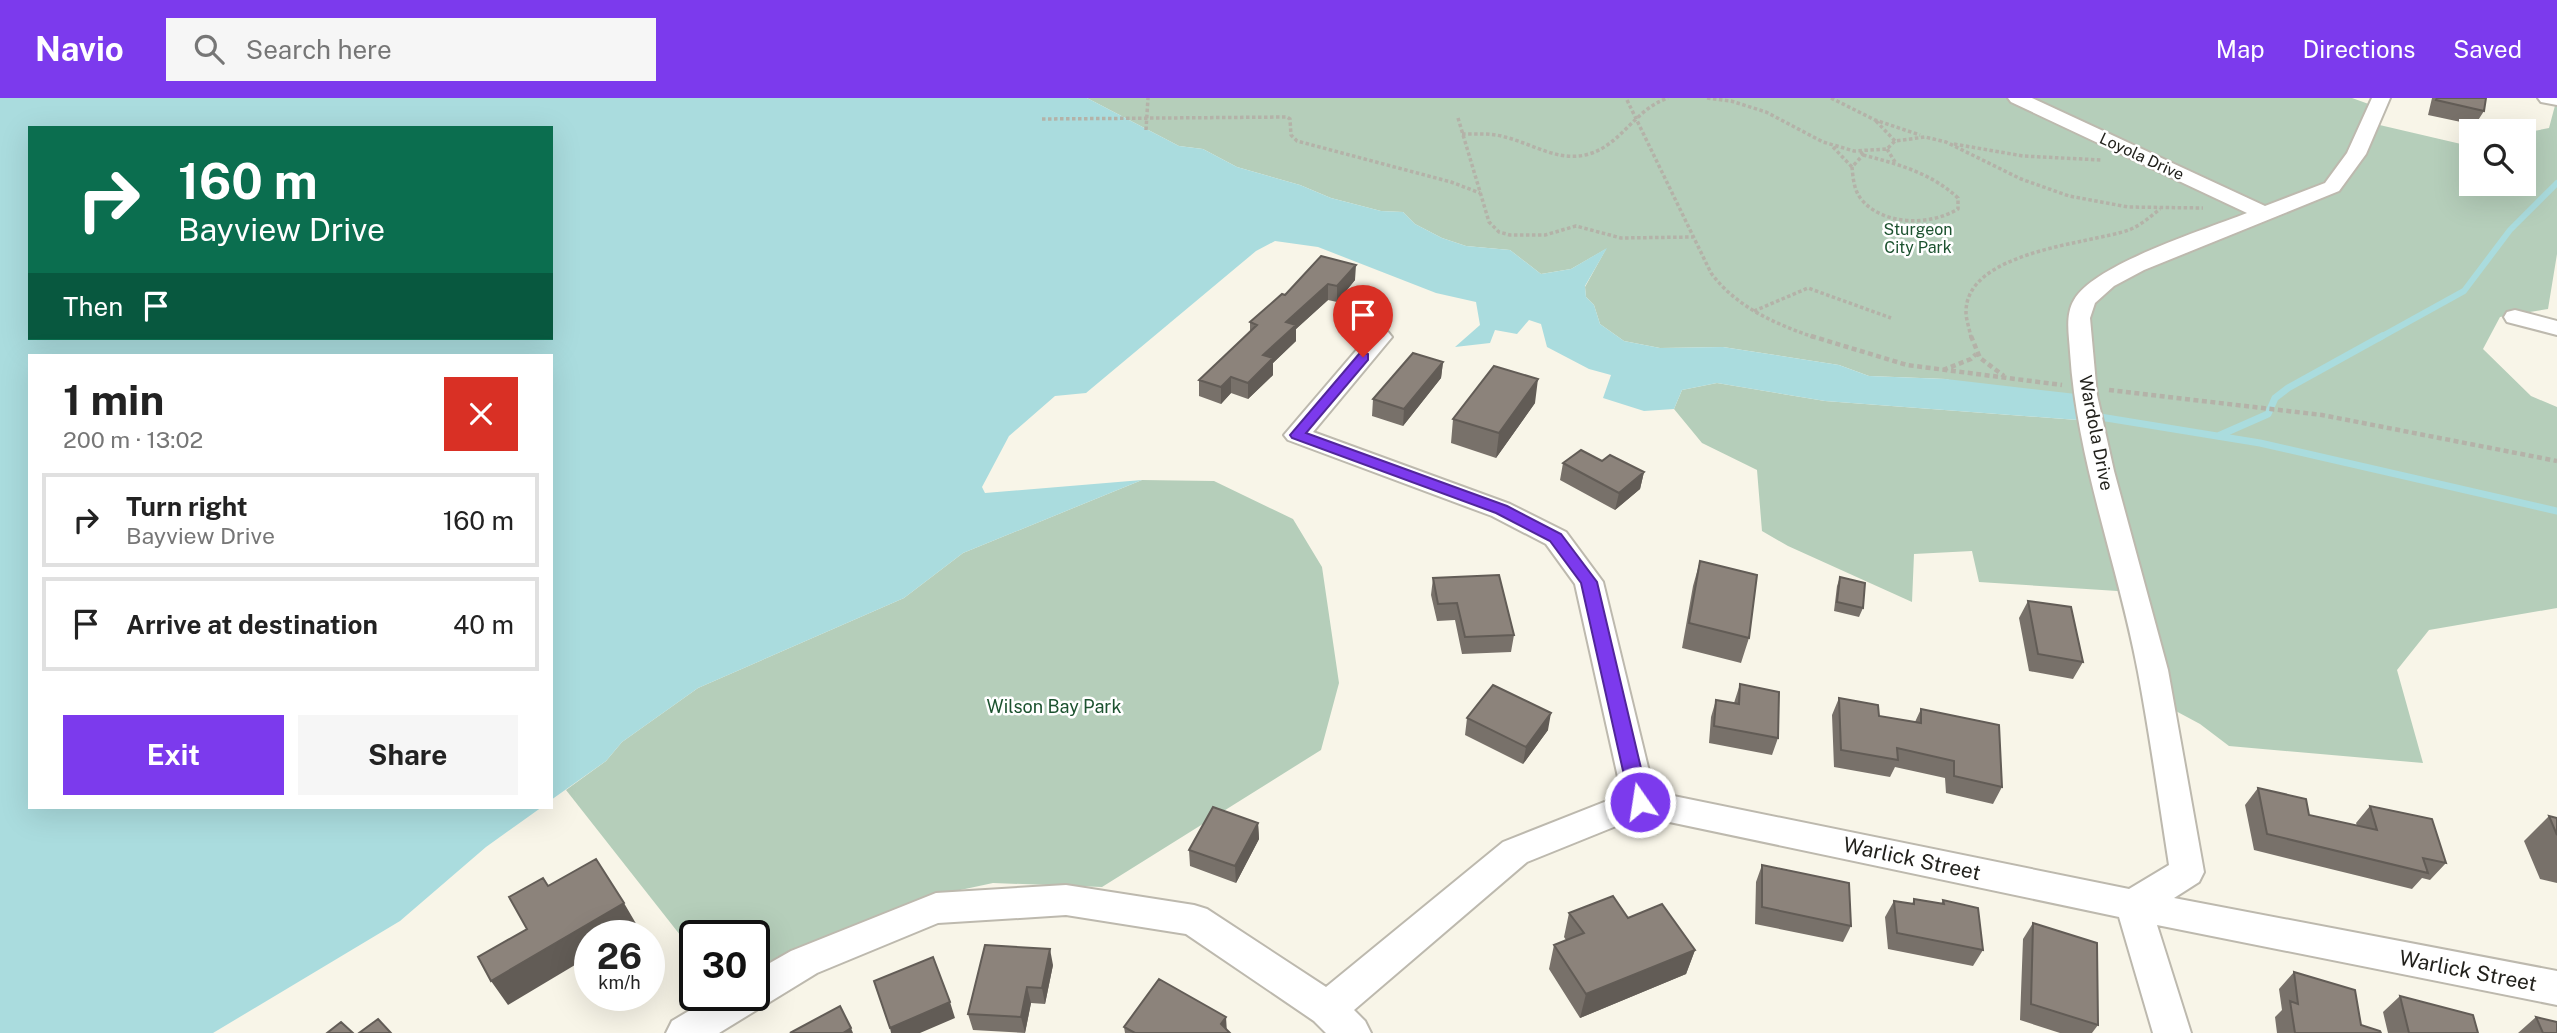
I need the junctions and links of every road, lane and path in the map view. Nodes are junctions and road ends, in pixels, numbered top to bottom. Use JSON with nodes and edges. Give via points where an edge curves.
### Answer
{"nodes":[{"id":1,"x":1148,"y":98,"type":"edge"},
{"id":2,"x":1667,"y":98,"type":"edge"},
{"id":3,"x":1707,"y":98,"type":"edge"},
{"id":4,"x":1831,"y":98,"type":"edge"},
{"id":5,"x":2017,"y":98,"type":"edge"},
{"id":6,"x":2381,"y":98,"type":"edge"},
{"id":7,"x":2547,"y":98,"type":"edge"},
{"id":8,"x":1627,"y":100,"type":"dead end"},
{"id":9,"x":2557,"y":100,"type":"edge"},
{"id":10,"x":1147,"y":118,"type":"junction"},
{"id":11,"x":1458,"y":118,"type":"dead end"},
{"id":12,"x":1042,"y":119,"type":"dead end"},
{"id":13,"x":1636,"y":120,"type":"junction"},
{"id":14,"x":1875,"y":120,"type":"junction"},
{"id":15,"x":1146,"y":130,"type":"dead end"},
{"id":16,"x":1462,"y":134,"type":"junction"},
{"id":17,"x":1924,"y":137,"type":"junction"},
{"id":18,"x":1895,"y":141,"type":"junction"},
{"id":19,"x":1946,"y":142,"type":"junction"},
{"id":20,"x":1830,"y":144,"type":"junction"},
{"id":21,"x":1887,"y":149,"type":"junction"},
{"id":22,"x":1862,"y":153,"type":"junction"},
{"id":23,"x":2112,"y":160,"type":"dead end"},
{"id":24,"x":1897,"y":164,"type":"junction"},
{"id":25,"x":1852,"y":167,"type":"junction"},
{"id":26,"x":1480,"y":193,"type":"junction"},
{"id":27,"x":2191,"y":207,"type":"dead end"},
{"id":28,"x":2161,"y":208,"type":"junction"},
{"id":29,"x":2267,"y":215,"type":"junction"},
{"id":30,"x":1694,"y":237,"type":"junction"},
{"id":31,"x":1753,"y":311,"type":"junction"},
{"id":32,"x":2515,"y":317,"type":"dead end"},
{"id":33,"x":1891,"y":318,"type":"dead end"},
{"id":34,"x":2557,"y":328,"type":"edge"},
{"id":35,"x":1380,"y":337,"type":"dead end"},
{"id":36,"x":1976,"y":354,"type":"junction"},
{"id":37,"x":1941,"y":371,"type":"junction"},
{"id":38,"x":2011,"y":379,"type":"junction"},
{"id":39,"x":2082,"y":390,"type":"junction"},
{"id":40,"x":2557,"y":461,"type":"edge"},
{"id":41,"x":1640,"y":802,"type":"junction"},
{"id":42,"x":2133,"y":905,"type":"junction"},
{"id":43,"x":770,"y":982,"type":"edge"},
{"id":44,"x":2557,"y":988,"type":"edge"},
{"id":45,"x":1327,"y":1009,"type":"junction"},
{"id":46,"x":722,"y":1011,"type":"edge"},
{"id":47,"x":685,"y":1033,"type":"edge"},
{"id":48,"x":1352,"y":1033,"type":"edge"},
{"id":49,"x":2172,"y":1033,"type":"edge"}],
"edges":[{"from":1,"to":10,"type":"path"},
{"from":2,"to":13,"type":"path","via":[[1647,104]]},
{"from":3,"to":20,"type":"path","via":[[1747,105]]},
{"from":4,"to":14,"type":"path"},
{"from":5,"to":29,"type":"street","name":"Loyola Drive"},
{"from":6,"to":29,"type":"street","name":"Wardola Drive","via":[[2356,154],[2332,187]]},
{"from":7,"to":9,"type":"street"},
{"from":8,"to":13,"type":"path"},
{"from":10,"to":12,"type":"path"},
{"from":10,"to":15,"type":"path"},
{"from":10,"to":26,"type":"path","via":[[1277,116],[1290,119],[1291,135],[1302,143]]},
{"from":11,"to":16,"type":"path"},
{"from":13,"to":16,"type":"path","via":[[1603,149],[1588,155],[1556,155],[1503,136]]},
{"from":13,"to":30,"type":"path"},
{"from":14,"to":17,"type":"path"},
{"from":14,"to":18,"type":"path"},
{"from":16,"to":26,"type":"path"},
{"from":17,"to":18,"type":"path"},
{"from":17,"to":19,"type":"path"},
{"from":18,"to":21,"type":"path"},
{"from":19,"to":23,"type":"path","via":[[2034,157]]},
{"from":19,"to":28,"type":"path","via":[[2021,179],[2069,196]]},
{"from":20,"to":22,"type":"path"},
{"from":20,"to":25,"type":"path"},
{"from":21,"to":22,"type":"path"},
{"from":21,"to":24,"type":"path"},
{"from":22,"to":24,"type":"path"},
{"from":22,"to":25,"type":"path"},
{"from":24,"to":25,"type":"path","via":[[1948,187],[1958,198],[1958,209],[1937,219],[1891,215],[1861,198]]},
{"from":26,"to":30,"type":"path","via":[[1493,228],[1510,235],[1545,235],[1576,226],[1621,238]]},
{"from":27,"to":28,"type":"path"},
{"from":28,"to":36,"type":"path","via":[[2131,229],[2028,254],[1984,278],[1966,310]]},
{"from":29,"to":39,"type":"street","name":"Wardola Drive","via":[[2136,265],[2106,281],[2084,301],[2079,318]]},
{"from":30,"to":31,"type":"path","via":[[1718,284]]},
{"from":31,"to":33,"type":"path","via":[[1808,288]]},
{"from":31,"to":37,"type":"path","via":[[1867,355]]},
{"from":32,"to":34,"type":"street"},
{"from":35,"to":41,"type":"street","via":[[1297,435],[1501,510],[1556,538],[1589,582]]},
{"from":36,"to":37,"type":"path"},
{"from":36,"to":38,"type":"path","via":[[1985,365]]},
{"from":37,"to":38,"type":"path"},
{"from":38,"to":39,"type":"path"},
{"from":39,"to":40,"type":"path","via":[[2322,415]]},
{"from":39,"to":42,"type":"street","name":"Wardola Drive","via":[[2153,670],[2187,872]]},
{"from":41,"to":42,"type":"street","name":"Warlick Street"},
{"from":41,"to":45,"type":"street","via":[[1515,852]]},
{"from":42,"to":44,"type":"street","name":"Warlick Street"},
{"from":42,"to":49,"type":"street"},
{"from":43,"to":45,"type":"street","via":[[804,962],[936,908],[1066,900],[1194,920]]},
{"from":45,"to":48,"type":"street"},
{"from":46,"to":47,"type":"street"}]}
